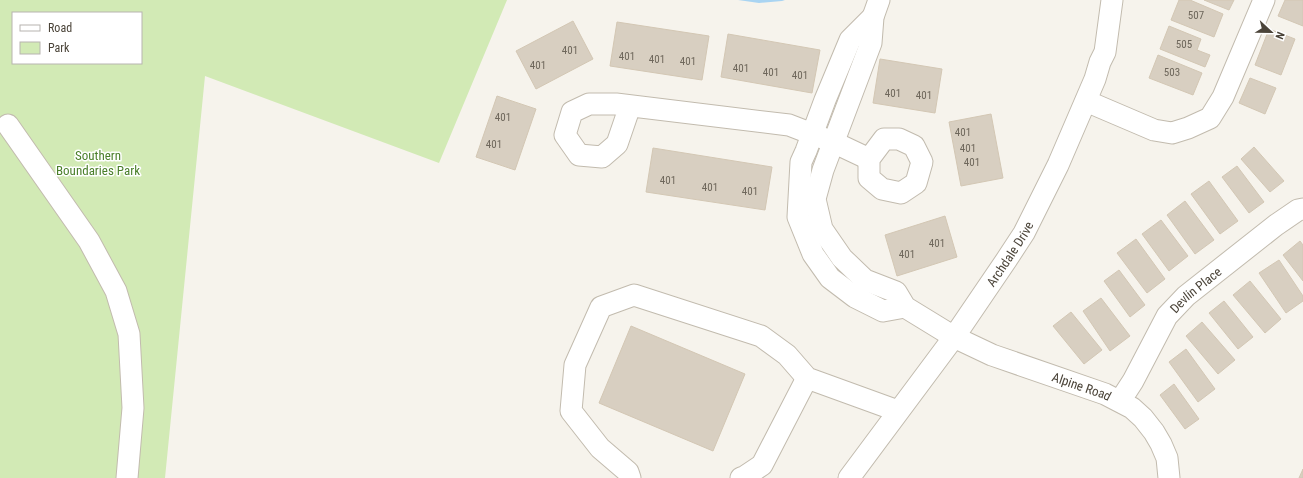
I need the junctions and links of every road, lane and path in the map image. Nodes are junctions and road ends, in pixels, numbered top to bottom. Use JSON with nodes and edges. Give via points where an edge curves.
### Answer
{"nodes":[{"id":1,"x":1112,"y":0,"type":"edge"},
{"id":2,"x":1264,"y":0,"type":"edge"},
{"id":3,"x":876,"y":9,"type":"edge"},
{"id":4,"x":1086,"y":101,"type":"junction"},
{"id":5,"x":630,"y":106,"type":"dead end"},
{"id":6,"x":8,"y":125,"type":"dead end"},
{"id":7,"x":812,"y":134,"type":"junction"},
{"id":8,"x":833,"y":142,"type":"junction"},
{"id":9,"x":869,"y":159,"type":"dead end"},
{"id":10,"x":1303,"y":209,"type":"edge"},
{"id":11,"x":905,"y":307,"type":"junction"},
{"id":12,"x":954,"y":337,"type":"junction"},
{"id":13,"x":807,"y":378,"type":"junction"},
{"id":14,"x":1120,"y":401,"type":"junction"},
{"id":15,"x":898,"y":411,"type":"junction"},
{"id":16,"x":127,"y":478,"type":"edge"},
{"id":17,"x":630,"y":478,"type":"edge"},
{"id":18,"x":741,"y":478,"type":"edge"},
{"id":19,"x":849,"y":478,"type":"edge"},
{"id":20,"x":1169,"y":478,"type":"edge"}],
"edges":[{"from":1,"to":4,"type":"street","name":"Archdale Drive","via":[[1105,52]]},
{"from":2,"to":4,"type":"street","via":[[1223,97],[1210,118],[1172,133],[1154,130]]},
{"from":3,"to":7,"type":"street","via":[[850,40]]},
{"from":3,"to":8,"type":"street","via":[[871,43]]},
{"from":4,"to":12,"type":"street","name":"Archdale Drive","via":[[1024,233]]},
{"from":5,"to":7,"type":"street","via":[[790,125]]},
{"from":6,"to":16,"type":"street","via":[[89,241],[116,291],[129,334],[133,408]]},
{"from":7,"to":8,"type":"street"},
{"from":7,"to":11,"type":"street","via":[[801,162],[798,217],[812,254],[830,278],[855,297],[883,311]]},
{"from":8,"to":9,"type":"street"},
{"from":8,"to":11,"type":"street","via":[[815,199],[822,229],[842,258],[866,280],[896,292]]},
{"from":10,"to":14,"type":"street","name":"Devlin Place","via":[[1276,225],[1186,296],[1167,316],[1133,382]]},
{"from":11,"to":12,"type":"street","name":"Alpine Road"},
{"from":12,"to":14,"type":"street","name":"Alpine Road","via":[[992,355]]},
{"from":12,"to":15,"type":"street","name":"Archdale Drive"},
{"from":13,"to":15,"type":"street"},
{"from":13,"to":17,"type":"street","via":[[787,355],[761,336],[634,295],[601,307],[575,365],[571,411],[600,448],[628,472]]},
{"from":13,"to":18,"type":"street","via":[[762,465]]},
{"from":14,"to":20,"type":"street","name":"Alpine Road","via":[[1143,418],[1154,432],[1167,458]]},
{"from":15,"to":19,"type":"street","name":"Archdale Drive"}]}
